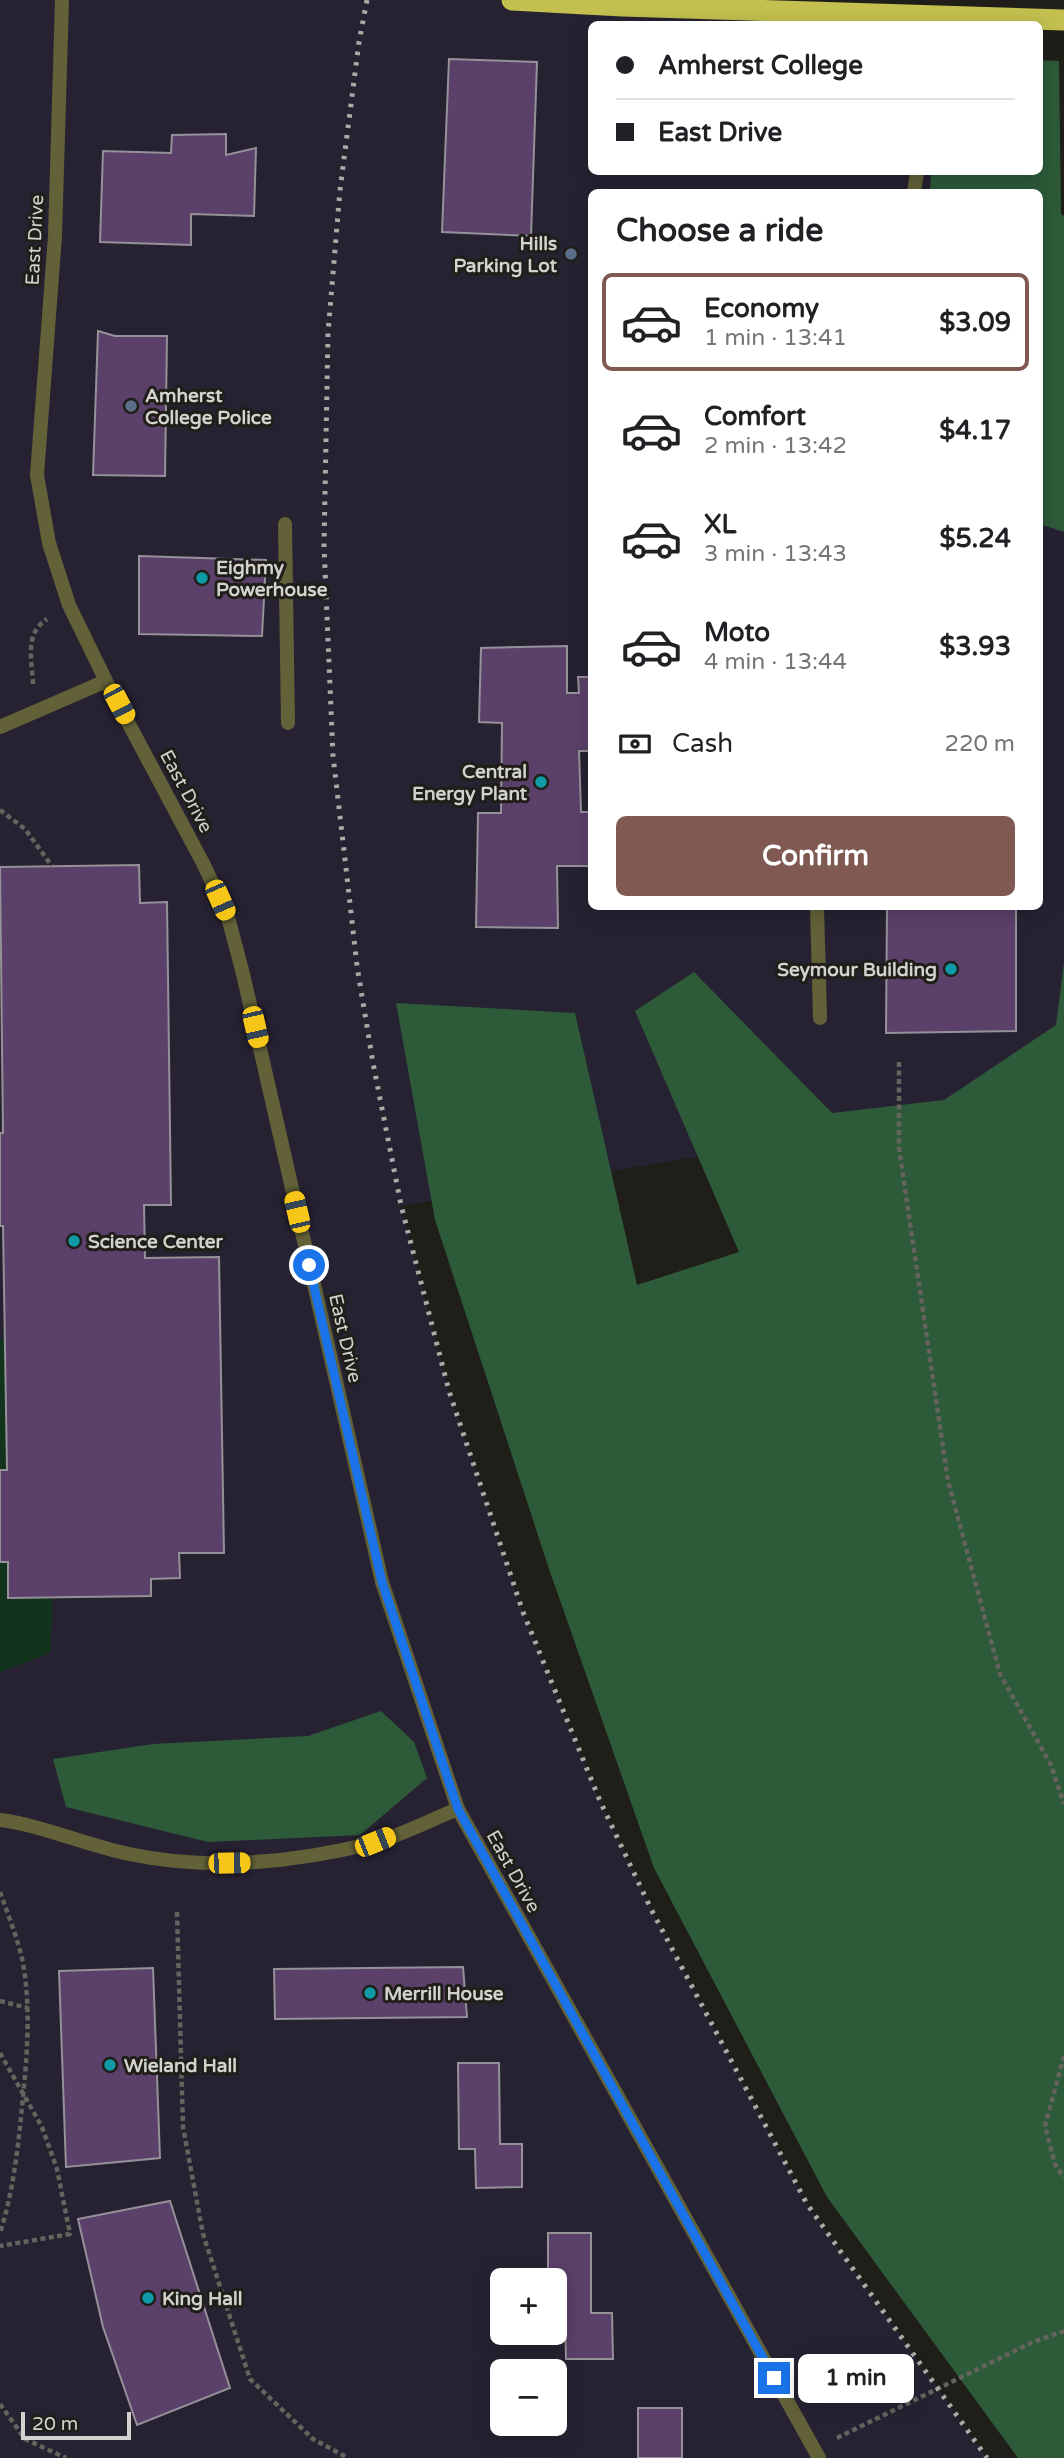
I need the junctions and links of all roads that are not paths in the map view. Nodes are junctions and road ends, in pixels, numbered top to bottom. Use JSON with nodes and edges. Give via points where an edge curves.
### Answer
{"nodes":[{"id":1,"x":62,"y":0,"type":"edge"},
{"id":2,"x":512,"y":0,"type":"edge"},
{"id":3,"x":622,"y":3,"type":"edge"},
{"id":4,"x":921,"y":14,"type":"edge"},
{"id":5,"x":1064,"y":20,"type":"edge"},
{"id":6,"x":285,"y":524,"type":"dead end"},
{"id":7,"x":107,"y":681,"type":"junction"},
{"id":8,"x":288,"y":723,"type":"dead end"},
{"id":9,"x":0,"y":727,"type":"edge"},
{"id":10,"x":817,"y":910,"type":"edge"},
{"id":11,"x":820,"y":1018,"type":"dead end"},
{"id":12,"x":458,"y":1809,"type":"junction"},
{"id":13,"x":0,"y":1820,"type":"edge"},
{"id":14,"x":816,"y":2454,"type":"edge"}],
"edges":[{"from":1,"to":7,"type":"street","name":"East Drive","via":[[55,236],[37,475],[49,543],[69,605]]},
{"from":2,"to":3,"type":"highway"},
{"from":3,"to":4,"type":"highway"},
{"from":4,"to":5,"type":"highway"},
{"from":6,"to":8,"type":"street"},
{"from":7,"to":9,"type":"street"},
{"from":7,"to":12,"type":"street","name":"East Drive","via":[[228,917],[382,1582]]},
{"from":10,"to":11,"type":"street"},
{"from":12,"to":13,"type":"street","via":[[375,1842],[282,1861],[202,1864],[129,1854],[28,1823]]},
{"from":12,"to":14,"type":"street","name":"East Drive"}]}
